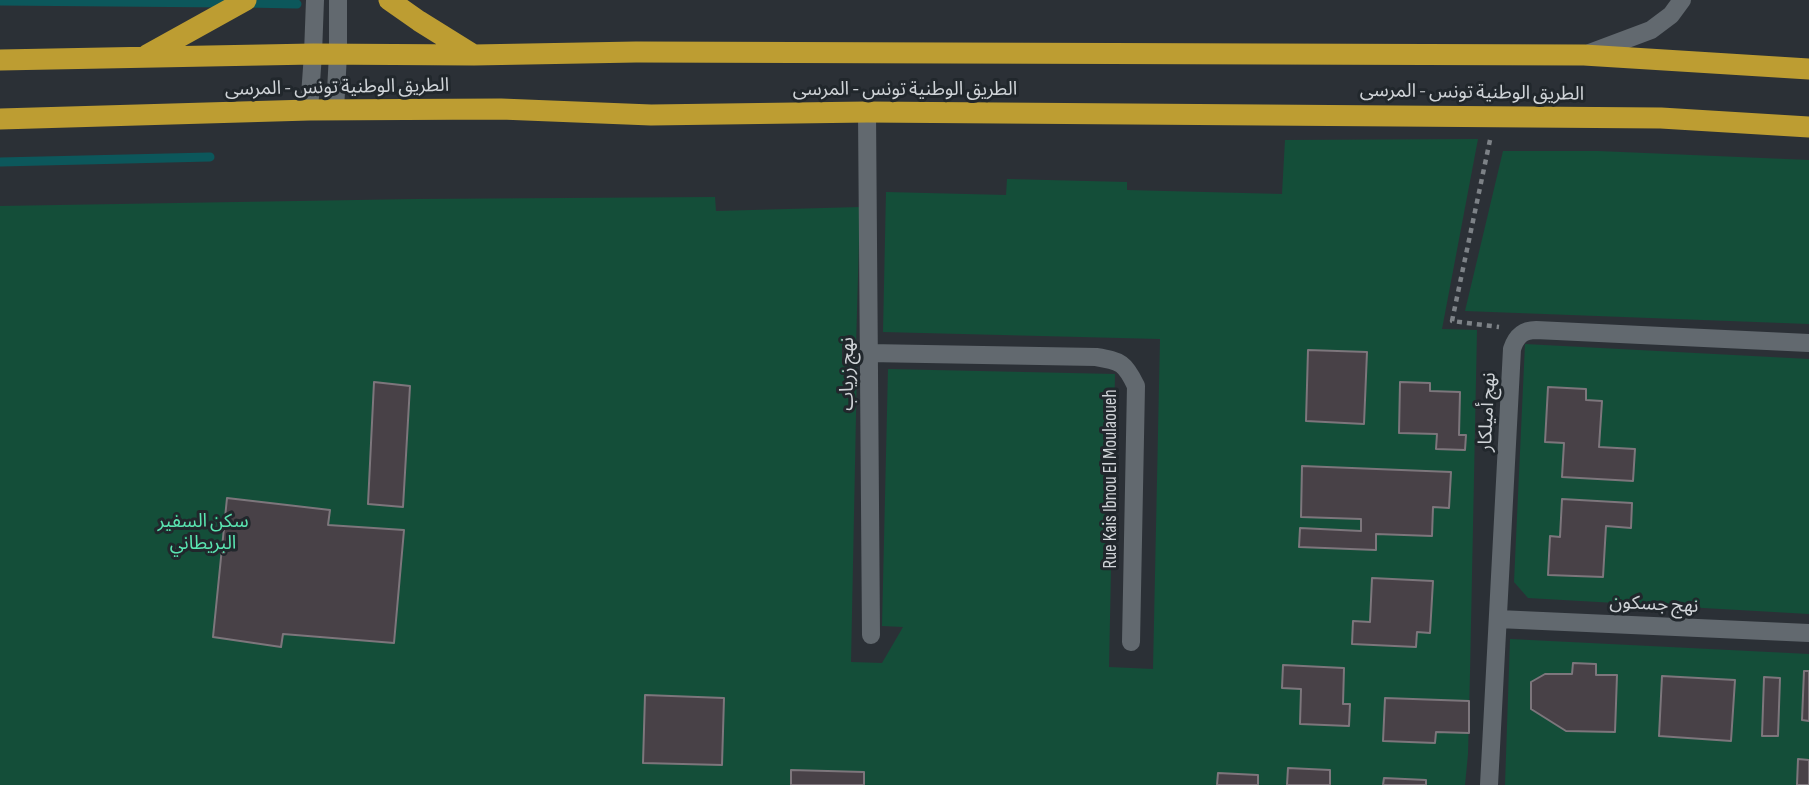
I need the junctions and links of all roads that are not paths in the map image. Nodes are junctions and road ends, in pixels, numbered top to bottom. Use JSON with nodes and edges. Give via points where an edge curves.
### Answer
{"nodes":[{"id":1,"x":246,"y":0,"type":"edge"},
{"id":2,"x":315,"y":0,"type":"edge"},
{"id":3,"x":338,"y":0,"type":"edge"},
{"id":4,"x":389,"y":0,"type":"edge"},
{"id":5,"x":1682,"y":0,"type":"edge"},
{"id":6,"x":313,"y":54,"type":"junction"},
{"id":7,"x":338,"y":54,"type":"junction"},
{"id":8,"x":474,"y":55,"type":"junction"},
{"id":9,"x":1584,"y":55,"type":"junction"},
{"id":10,"x":143,"y":58,"type":"junction"},
{"id":11,"x":0,"y":61,"type":"edge"},
{"id":12,"x":1809,"y":69,"type":"edge"},
{"id":13,"x":309,"y":110,"type":"junction"},
{"id":14,"x":335,"y":110,"type":"junction"},
{"id":15,"x":867,"y":112,"type":"junction"},
{"id":16,"x":0,"y":119,"type":"edge"},
{"id":17,"x":1809,"y":127,"type":"edge"},
{"id":18,"x":1809,"y":343,"type":"edge"},
{"id":19,"x":869,"y":354,"type":"junction"},
{"id":20,"x":1498,"y":619,"type":"junction"},
{"id":21,"x":1809,"y":633,"type":"edge"},
{"id":22,"x":871,"y":635,"type":"dead end"},
{"id":23,"x":1131,"y":642,"type":"dead end"},
{"id":24,"x":1489,"y":785,"type":"edge"}],
"edges":[{"from":1,"to":10,"type":"highway"},
{"from":2,"to":6,"type":"street"},
{"from":3,"to":7,"type":"street"},
{"from":4,"to":8,"type":"highway"},
{"from":5,"to":9,"type":"street","via":[[1651,30]]},
{"from":6,"to":7,"type":"highway","name":"الطريق الوطنية تونس - المرسى"},
{"from":6,"to":10,"type":"highway","name":"الطريق الوطنية تونس - المرسى"},
{"from":6,"to":13,"type":"street"},
{"from":7,"to":8,"type":"highway","name":"الطريق الوطنية تونس - المرسى"},
{"from":7,"to":14,"type":"street"},
{"from":8,"to":9,"type":"highway","name":"الطريق الوطنية تونس - المرسى","via":[[636,51]]},
{"from":9,"to":12,"type":"highway","name":"الطريق الوطنية تونس - المرسى"},
{"from":10,"to":11,"type":"highway","name":"الطريق الوطنية تونس - المرسى"},
{"from":13,"to":14,"type":"highway","name":"الطريق الوطنية تونس - المرسى"},
{"from":13,"to":16,"type":"highway","name":"الطريق الوطنية تونس - المرسى"},
{"from":14,"to":15,"type":"highway","name":"الطريق الوطنية تونس - المرسى","via":[[500,109],[651,115]]},
{"from":15,"to":17,"type":"highway","name":"الطريق الوطنية تونس - المرسى","via":[[1661,118]]},
{"from":15,"to":19,"type":"street","name":"نهج زرياب"},
{"from":18,"to":20,"type":"street","name":"نهج أميلكار","via":[[1527,330],[1520,334],[1512,349]]},
{"from":19,"to":22,"type":"street","name":"نهج زرياب"},
{"from":19,"to":23,"type":"street","name":"Rue Kais Ibnou El Moulaoueh","via":[[1096,357],[1116,360],[1129,370],[1136,386]]},
{"from":20,"to":21,"type":"street","name":"نهج جسكون"},
{"from":20,"to":24,"type":"street","name":"نهج أميلكار"}]}
